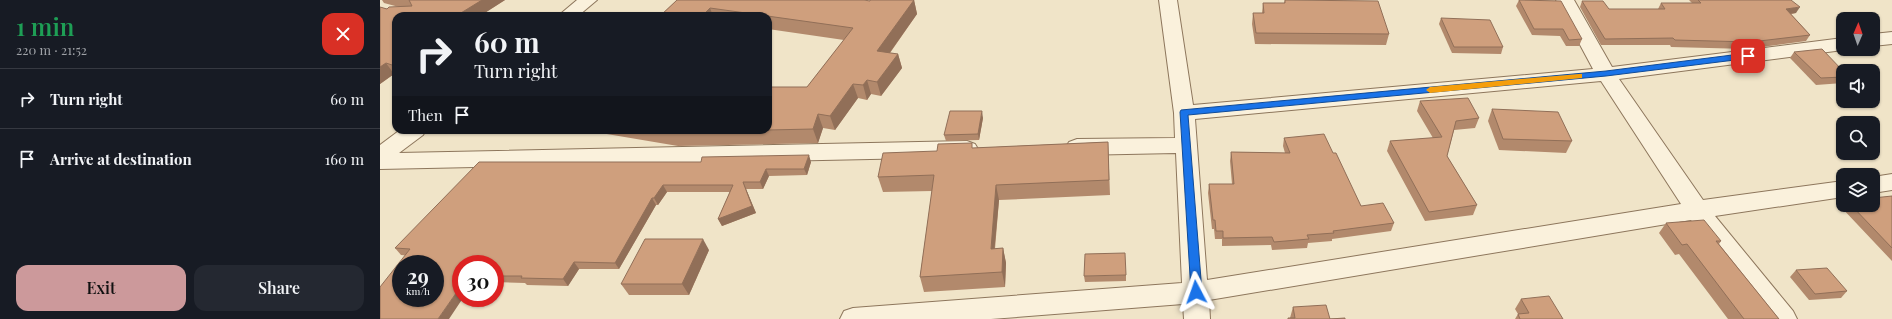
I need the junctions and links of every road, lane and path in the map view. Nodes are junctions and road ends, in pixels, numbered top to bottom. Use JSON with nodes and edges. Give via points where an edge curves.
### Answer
{"nodes":[{"id":1,"x":588,"y":0,"type":"edge"},
{"id":2,"x":1168,"y":0,"type":"edge"},
{"id":3,"x":1566,"y":0,"type":"edge"},
{"id":4,"x":572,"y":12,"type":"edge"},
{"id":5,"x":1892,"y":38,"type":"edge"},
{"id":6,"x":1880,"y":39,"type":"edge"},
{"id":7,"x":1836,"y":45,"type":"edge"},
{"id":8,"x":1606,"y":74,"type":"junction"},
{"id":9,"x":1184,"y":112,"type":"junction"},
{"id":10,"x":410,"y":134,"type":"edge"},
{"id":11,"x":1186,"y":145,"type":"junction"},
{"id":12,"x":1059,"y":147,"type":"edge"},
{"id":13,"x":987,"y":149,"type":"edge"},
{"id":14,"x":380,"y":156,"type":"edge"},
{"id":15,"x":380,"y":161,"type":"edge"},
{"id":16,"x":1892,"y":182,"type":"edge"},
{"id":17,"x":1880,"y":184,"type":"edge"},
{"id":18,"x":1836,"y":190,"type":"edge"},
{"id":19,"x":1697,"y":210,"type":"junction"},
{"id":20,"x":1196,"y":292,"type":"junction"},
{"id":21,"x":853,"y":319,"type":"edge"},
{"id":22,"x":1197,"y":319,"type":"edge"},
{"id":23,"x":1784,"y":319,"type":"edge"}],
"edges":[{"from":1,"to":4,"type":"street"},
{"from":2,"to":9,"type":"street"},
{"from":3,"to":8,"type":"street"},
{"from":5,"to":6,"type":"street"},
{"from":7,"to":8,"type":"street"},
{"from":8,"to":9,"type":"street"},
{"from":8,"to":19,"type":"street"},
{"from":9,"to":11,"type":"street"},
{"from":10,"to":14,"type":"street"},
{"from":11,"to":12,"type":"street"},
{"from":11,"to":20,"type":"street"},
{"from":13,"to":15,"type":"street"},
{"from":16,"to":17,"type":"street"},
{"from":18,"to":19,"type":"street"},
{"from":19,"to":20,"type":"street"},
{"from":19,"to":23,"type":"street"},
{"from":20,"to":21,"type":"street"},
{"from":20,"to":22,"type":"street"}]}
